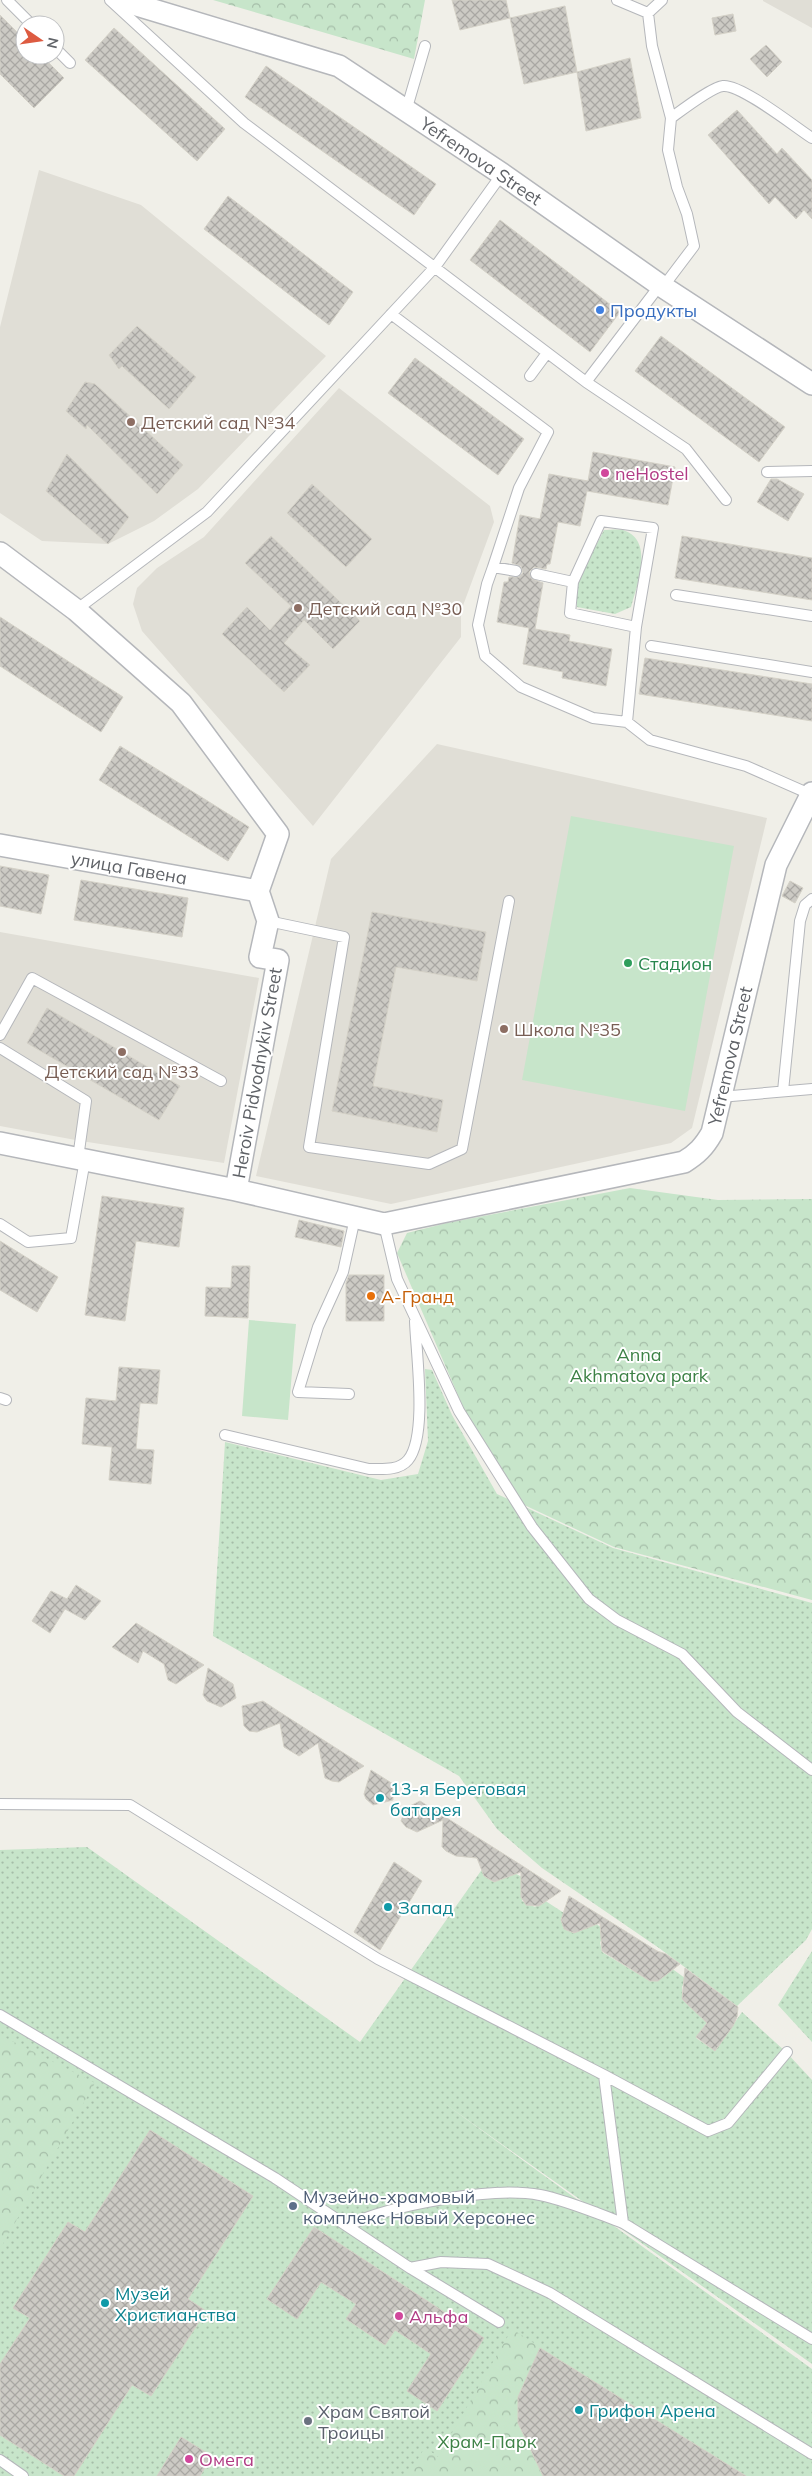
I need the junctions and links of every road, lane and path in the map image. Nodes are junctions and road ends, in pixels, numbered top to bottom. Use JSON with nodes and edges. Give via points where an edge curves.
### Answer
{"nodes":[{"id":1,"x":7,"y":0,"type":"edge"},
{"id":2,"x":110,"y":0,"type":"edge"},
{"id":3,"x":120,"y":0,"type":"edge"},
{"id":4,"x":618,"y":0,"type":"edge"},
{"id":5,"x":662,"y":0,"type":"edge"},
{"id":6,"x":648,"y":13,"type":"junction"},
{"id":7,"x":22,"y":15,"type":"edge"},
{"id":8,"x":426,"y":46,"type":"dead end"},
{"id":9,"x":65,"y":58,"type":"edge"},
{"id":10,"x":70,"y":63,"type":"dead end"},
{"id":11,"x":406,"y":111,"type":"junction"},
{"id":12,"x":671,"y":118,"type":"junction"},
{"id":13,"x":812,"y":138,"type":"edge"},
{"id":14,"x":502,"y":174,"type":"junction"},
{"id":15,"x":435,"y":267,"type":"junction"},
{"id":16,"x":662,"y":286,"type":"junction"},
{"id":17,"x":391,"y":314,"type":"junction"},
{"id":18,"x":548,"y":352,"type":"junction"},
{"id":19,"x":530,"y":376,"type":"dead end"},
{"id":20,"x":586,"y":382,"type":"junction"},
{"id":21,"x":812,"y":384,"type":"edge"},
{"id":22,"x":812,"y":471,"type":"edge"},
{"id":23,"x":767,"y":472,"type":"dead end"},
{"id":24,"x":726,"y":500,"type":"dead end"},
{"id":25,"x":0,"y":553,"type":"edge"},
{"id":26,"x":493,"y":567,"type":"junction"},
{"id":27,"x":516,"y":571,"type":"dead end"},
{"id":28,"x":536,"y":574,"type":"dead end"},
{"id":29,"x":573,"y":582,"type":"junction"},
{"id":30,"x":676,"y":595,"type":"dead end"},
{"id":31,"x":76,"y":610,"type":"junction"},
{"id":32,"x":812,"y":616,"type":"edge"},
{"id":33,"x":636,"y":627,"type":"junction"},
{"id":34,"x":652,"y":646,"type":"dead end"},
{"id":35,"x":812,"y":672,"type":"edge"},
{"id":36,"x":628,"y":722,"type":"junction"},
{"id":37,"x":812,"y":794,"type":"edge"},
{"id":38,"x":0,"y":845,"type":"edge"},
{"id":39,"x":258,"y":891,"type":"junction"},
{"id":40,"x":812,"y":899,"type":"edge"},
{"id":41,"x":510,"y":901,"type":"dead end"},
{"id":42,"x":268,"y":921,"type":"junction"},
{"id":43,"x":0,"y":1035,"type":"edge"},
{"id":44,"x":0,"y":1048,"type":"edge"},
{"id":45,"x":221,"y":1081,"type":"dead end"},
{"id":46,"x":812,"y":1090,"type":"edge"},
{"id":47,"x":783,"y":1091,"type":"junction"},
{"id":48,"x":720,"y":1097,"type":"junction"},
{"id":49,"x":0,"y":1143,"type":"edge"},
{"id":50,"x":81,"y":1159,"type":"junction"},
{"id":51,"x":236,"y":1190,"type":"junction"},
{"id":52,"x":355,"y":1218,"type":"junction"},
{"id":53,"x":0,"y":1224,"type":"edge"},
{"id":54,"x":384,"y":1224,"type":"junction"},
{"id":55,"x":414,"y":1316,"type":"junction"},
{"id":56,"x":349,"y":1394,"type":"dead end"},
{"id":57,"x":225,"y":1434,"type":"dead end"},
{"id":58,"x":812,"y":1770,"type":"edge"},
{"id":59,"x":0,"y":1804,"type":"edge"},
{"id":60,"x":0,"y":2015,"type":"edge"},
{"id":61,"x":787,"y":2052,"type":"dead end"},
{"id":62,"x":604,"y":2075,"type":"junction"},
{"id":63,"x":623,"y":2222,"type":"junction"},
{"id":64,"x":347,"y":2226,"type":"junction"},
{"id":65,"x":410,"y":2268,"type":"junction"},
{"id":66,"x":499,"y":2322,"type":"dead end"},
{"id":67,"x":812,"y":2339,"type":"edge"},
{"id":68,"x":812,"y":2454,"type":"edge"},
{"id":69,"x":0,"y":2460,"type":"edge"},
{"id":70,"x":23,"y":2476,"type":"edge"}],
"edges":[{"from":1,"to":7,"type":"lane"},
{"from":2,"to":15,"type":"lane","via":[[244,123]]},
{"from":3,"to":11,"type":"street","name":"Yefremova Street","via":[[340,66]]},
{"from":4,"to":6,"type":"lane"},
{"from":5,"to":6,"type":"lane"},
{"from":6,"to":12,"type":"lane","via":[[652,46]]},
{"from":8,"to":11,"type":"lane"},
{"from":9,"to":10,"type":"lane"},
{"from":11,"to":14,"type":"street","name":"Yefremova Street"},
{"from":12,"to":13,"type":"lane","via":[[722,85],[738,88]]},
{"from":12,"to":16,"type":"lane","via":[[668,150],[694,246]]},
{"from":14,"to":15,"type":"lane"},
{"from":14,"to":16,"type":"street","name":"Yefremova Street"},
{"from":15,"to":17,"type":"lane"},
{"from":15,"to":18,"type":"lane"},
{"from":16,"to":20,"type":"lane"},
{"from":16,"to":21,"type":"street","name":"Yefremova Street"},
{"from":17,"to":26,"type":"lane","via":[[548,432],[519,488]]},
{"from":17,"to":31,"type":"lane","via":[[207,512]]},
{"from":18,"to":19,"type":"lane"},
{"from":18,"to":20,"type":"lane"},
{"from":20,"to":24,"type":"lane","via":[[686,449]]},
{"from":22,"to":23,"type":"lane"},
{"from":25,"to":31,"type":"street"},
{"from":26,"to":27,"type":"lane"},
{"from":26,"to":36,"type":"lane","via":[[478,625],[485,656],[521,687],[593,718]]},
{"from":28,"to":29,"type":"lane"},
{"from":29,"to":33,"type":"lane","via":[[570,613]]},
{"from":29,"to":33,"type":"lane","via":[[601,520],[654,528]]},
{"from":30,"to":32,"type":"lane"},
{"from":31,"to":39,"type":"street","via":[[180,703],[278,834]]},
{"from":33,"to":36,"type":"lane"},
{"from":34,"to":35,"type":"lane"},
{"from":36,"to":37,"type":"lane","via":[[650,740],[746,766]]},
{"from":37,"to":48,"type":"street","name":"Yefremova Street","via":[[776,865]]},
{"from":38,"to":39,"type":"street","name":"улица Гавена"},
{"from":39,"to":42,"type":"street"},
{"from":40,"to":47,"type":"lane","via":[[805,905],[800,921]]},
{"from":41,"to":42,"type":"lane","via":[[462,1149],[428,1164],[309,1147],[344,937]]},
{"from":42,"to":51,"type":"street","name":"Heroiv Pidvodnykiv Street","via":[[260,957],[278,960]]},
{"from":43,"to":45,"type":"lane","via":[[32,978]]},
{"from":44,"to":50,"type":"lane","via":[[86,1101]]},
{"from":46,"to":47,"type":"lane"},
{"from":47,"to":48,"type":"lane"},
{"from":48,"to":54,"type":"street","name":"Yefremova Street","via":[[712,1134],[700,1150],[684,1162]]},
{"from":49,"to":50,"type":"street"},
{"from":50,"to":51,"type":"street"},
{"from":50,"to":53,"type":"lane","via":[[71,1238],[28,1242]]},
{"from":51,"to":52,"type":"street"},
{"from":52,"to":54,"type":"street"},
{"from":52,"to":56,"type":"lane","via":[[343,1272],[318,1327],[298,1392]]},
{"from":54,"to":55,"type":"lane","via":[[396,1279]]},
{"from":55,"to":57,"type":"lane","via":[[418,1442],[407,1461],[389,1470],[368,1469]]},
{"from":55,"to":58,"type":"lane","via":[[459,1410],[532,1527],[589,1599],[617,1620],[682,1654],[737,1712]]},
{"from":59,"to":62,"type":"lane","via":[[130,1805],[378,1959]]},
{"from":60,"to":64,"type":"lane","via":[[275,2178]]},
{"from":61,"to":62,"type":"lane","via":[[728,2123],[708,2132]]},
{"from":62,"to":63,"type":"lane"},
{"from":63,"to":64,"type":"lane","via":[[549,2197],[504,2193],[412,2205],[368,2216]]},
{"from":63,"to":67,"type":"lane"},
{"from":64,"to":65,"type":"lane"},
{"from":65,"to":66,"type":"lane"},
{"from":65,"to":68,"type":"lane","via":[[440,2262],[488,2264],[550,2293]]},
{"from":69,"to":70,"type":"lane"}]}
